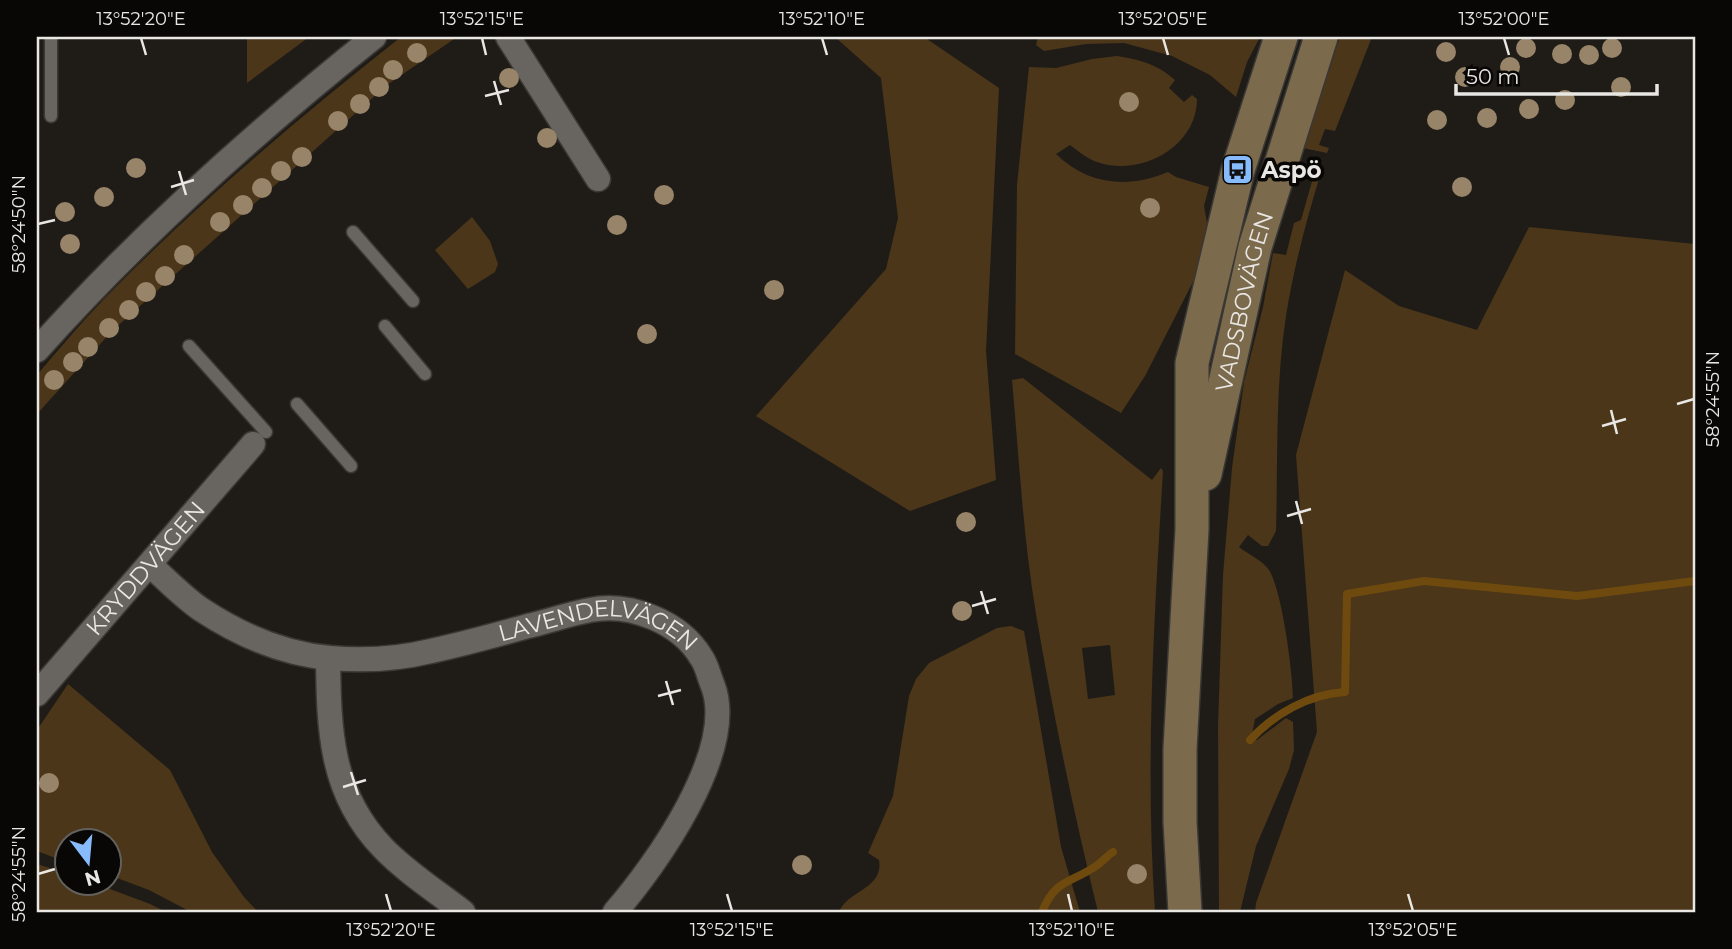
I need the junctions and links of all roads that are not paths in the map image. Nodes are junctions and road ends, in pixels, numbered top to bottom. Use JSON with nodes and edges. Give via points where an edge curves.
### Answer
{"nodes":[{"id":1,"x":51,"y":37,"type":"edge"},
{"id":2,"x":374,"y":37,"type":"edge"},
{"id":3,"x":508,"y":37,"type":"edge"},
{"id":4,"x":1281,"y":37,"type":"edge"},
{"id":5,"x":1321,"y":37,"type":"edge"},
{"id":6,"x":51,"y":116,"type":"dead end"},
{"id":7,"x":598,"y":179,"type":"dead end"},
{"id":8,"x":353,"y":232,"type":"dead end"},
{"id":9,"x":413,"y":300,"type":"dead end"},
{"id":10,"x":384,"y":326,"type":"dead end"},
{"id":11,"x":190,"y":346,"type":"dead end"},
{"id":12,"x":37,"y":350,"type":"edge"},
{"id":13,"x":425,"y":374,"type":"dead end"},
{"id":14,"x":297,"y":404,"type":"dead end"},
{"id":15,"x":260,"y":438,"type":"joint"},
{"id":16,"x":351,"y":467,"type":"dead end"},
{"id":17,"x":1192,"y":529,"type":"junction"},
{"id":18,"x":150,"y":565,"type":"junction"},
{"id":19,"x":328,"y":658,"type":"junction"},
{"id":20,"x":37,"y":693,"type":"edge"},
{"id":21,"x":463,"y":912,"type":"edge"},
{"id":22,"x":615,"y":912,"type":"edge"},
{"id":23,"x":1185,"y":912,"type":"edge"}],
"edges":[{"from":1,"to":6,"type":"lane"},
{"from":2,"to":12,"type":"street","via":[[197,187]]},
{"from":3,"to":7,"type":"street"},
{"from":4,"to":17,"type":"main road","name":"VADSBOVÄGEN","via":[[1238,170],[1192,363]]},
{"from":5,"to":17,"type":"main road","name":"VADSBOVÄGEN","via":[[1255,247]]},
{"from":8,"to":9,"type":"lane"},
{"from":10,"to":13,"type":"lane"},
{"from":11,"to":15,"type":"lane"},
{"from":14,"to":16,"type":"lane"},
{"from":15,"to":18,"type":"street","name":"KRYDDVÄGEN"},
{"from":17,"to":23,"type":"main road","name":"VADSBOVÄGEN","via":[[1180,749]]},
{"from":18,"to":19,"type":"street","name":"LAVENDELVÄGEN","via":[[201,609],[242,633],[276,647]]},
{"from":18,"to":20,"type":"street","name":"KRYDDVÄGEN"},
{"from":19,"to":21,"type":"street","via":[[337,773],[357,816],[384,849]]},
{"from":19,"to":22,"type":"street","name":"LAVENDELVÄGEN","via":[[369,660],[427,652],[593,609],[640,613],[678,631],[701,657],[717,697],[715,735],[691,803],[643,880]]}]}
